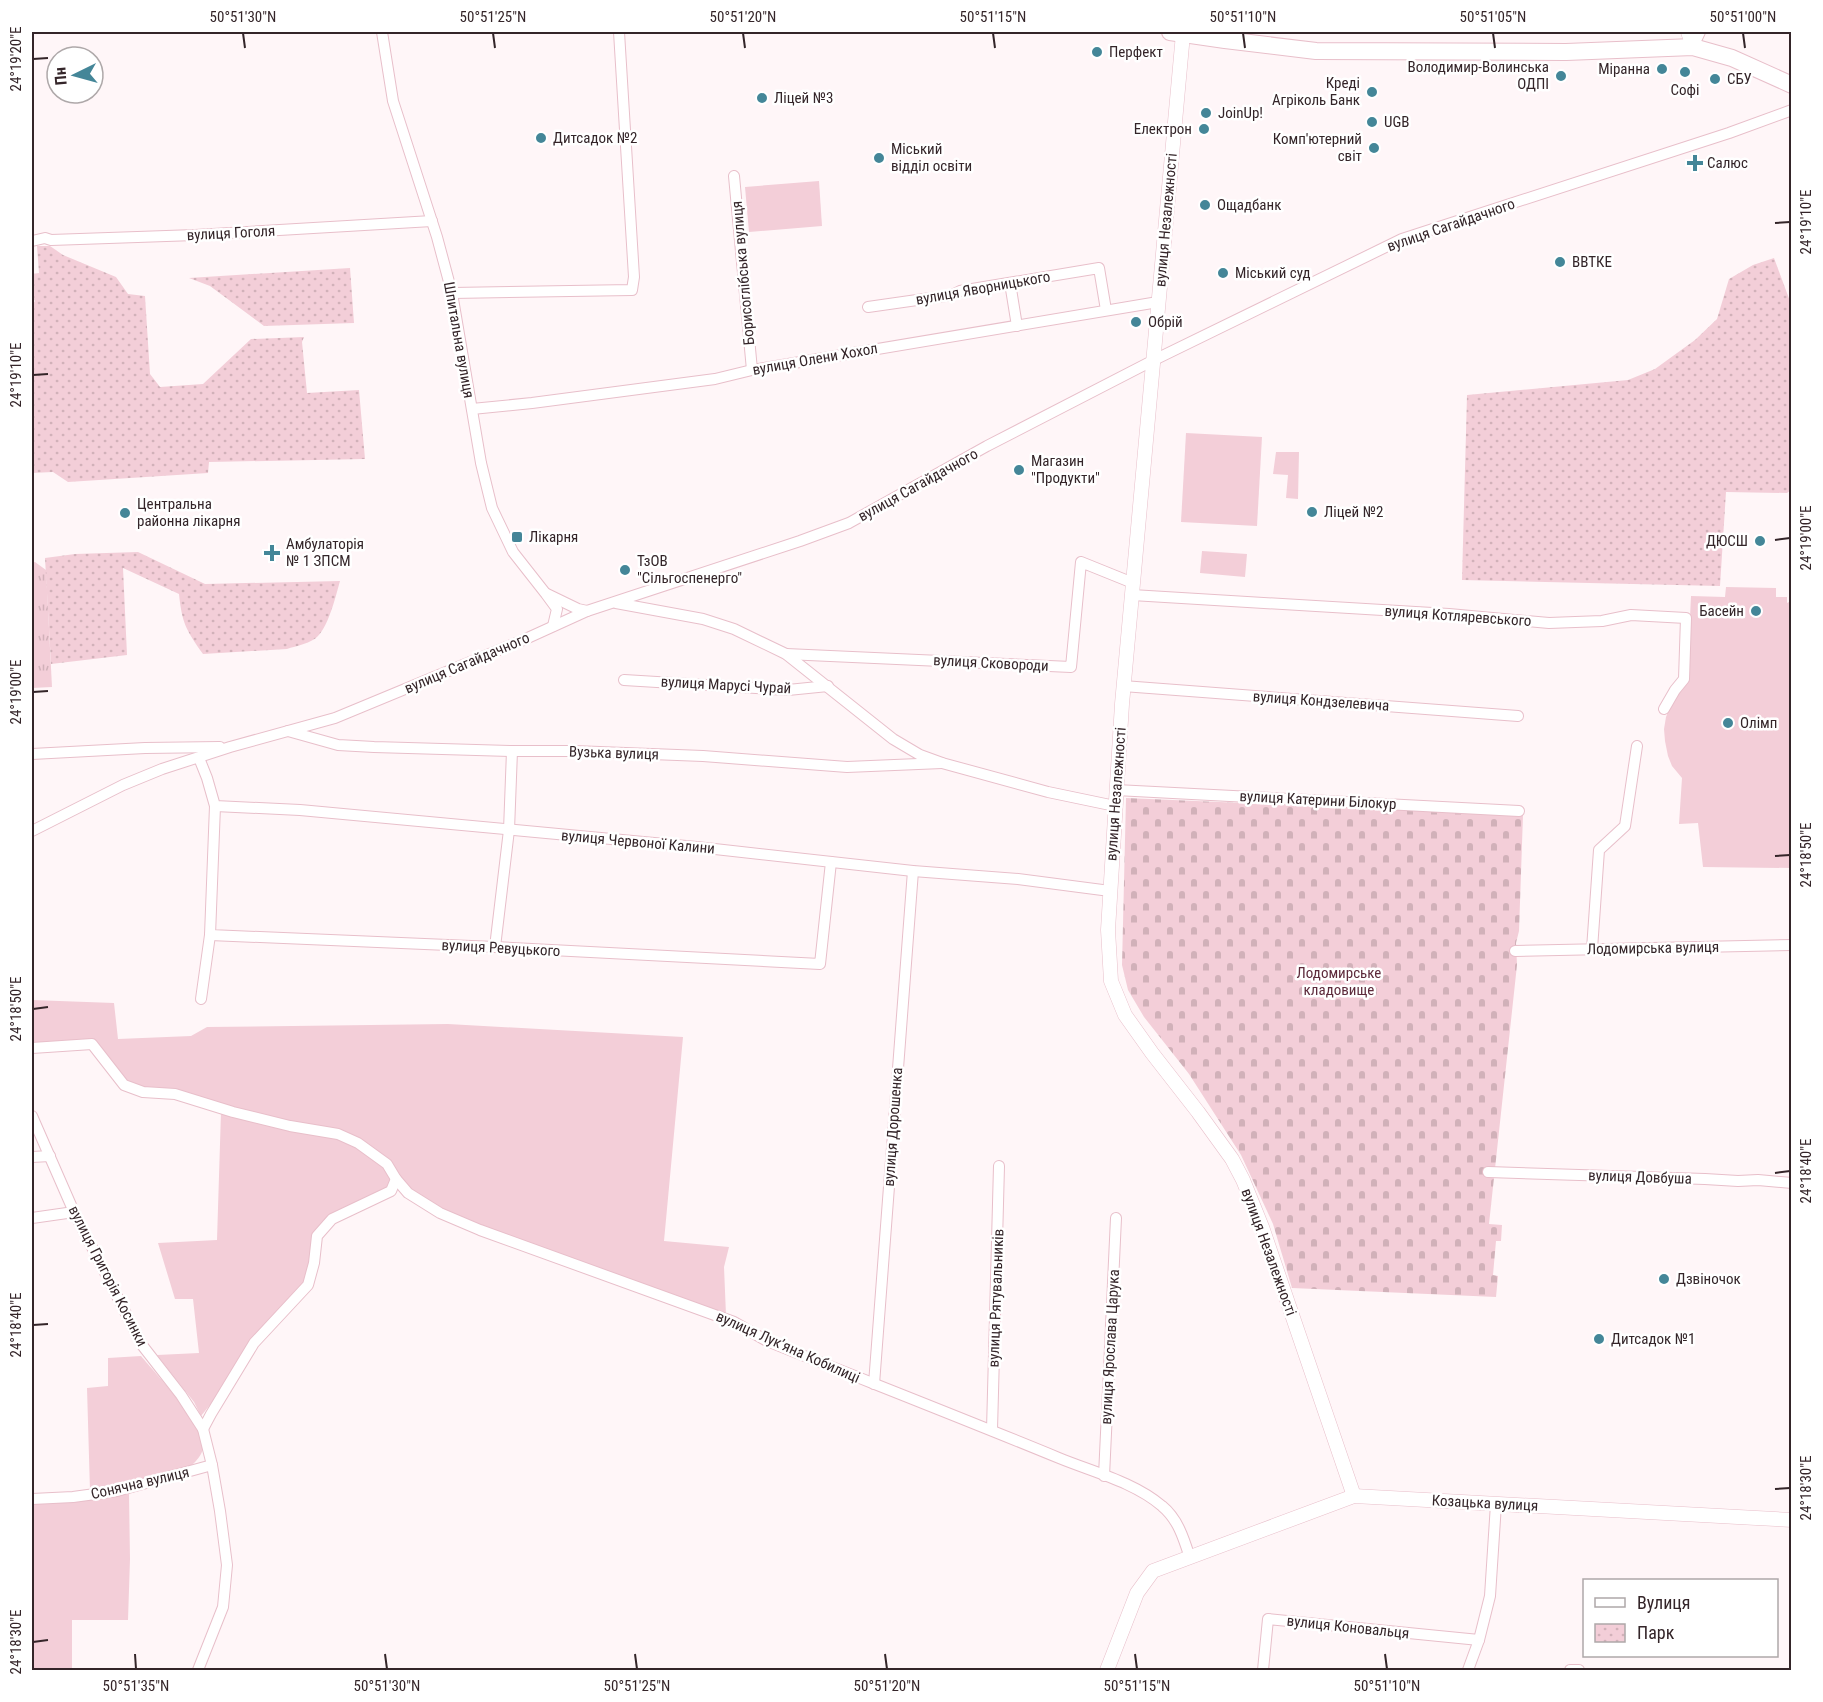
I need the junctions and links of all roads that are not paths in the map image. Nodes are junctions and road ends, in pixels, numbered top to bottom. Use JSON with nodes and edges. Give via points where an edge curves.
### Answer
{"nodes":[{"id":1,"x":382,"y":32,"type":"edge"},
{"id":2,"x":619,"y":32,"type":"edge"},
{"id":3,"x":1176,"y":33,"type":"edge"},
{"id":4,"x":1694,"y":37,"type":"edge"},
{"id":5,"x":1791,"y":85,"type":"edge"},
{"id":6,"x":1791,"y":110,"type":"edge"},
{"id":7,"x":734,"y":176,"type":"dead end"},
{"id":8,"x":432,"y":221,"type":"junction"},
{"id":9,"x":32,"y":241,"type":"edge"},
{"id":10,"x":1010,"y":283,"type":"junction"},
{"id":11,"x":452,"y":293,"type":"junction"},
{"id":12,"x":1158,"y":302,"type":"junction"},
{"id":13,"x":868,"y":307,"type":"dead end"},
{"id":14,"x":1106,"y":310,"type":"junction"},
{"id":15,"x":1017,"y":326,"type":"junction"},
{"id":16,"x":1152,"y":361,"type":"junction"},
{"id":17,"x":752,"y":370,"type":"junction"},
{"id":18,"x":471,"y":409,"type":"junction"},
{"id":19,"x":1132,"y":589,"type":"junction"},
{"id":20,"x":546,"y":594,"type":"junction"},
{"id":21,"x":613,"y":603,"type":"junction"},
{"id":22,"x":587,"y":611,"type":"junction"},
{"id":23,"x":553,"y":626,"type":"junction"},
{"id":24,"x":786,"y":654,"type":"junction"},
{"id":25,"x":624,"y":680,"type":"dead end"},
{"id":26,"x":828,"y":686,"type":"junction"},
{"id":27,"x":1124,"y":686,"type":"junction"},
{"id":28,"x":1664,"y":709,"type":"dead end"},
{"id":29,"x":1518,"y":716,"type":"dead end"},
{"id":30,"x":288,"y":731,"type":"junction"},
{"id":31,"x":1637,"y":746,"type":"dead end"},
{"id":32,"x":230,"y":747,"type":"junction"},
{"id":33,"x":164,"y":748,"type":"junction"},
{"id":34,"x":512,"y":752,"type":"junction"},
{"id":35,"x":32,"y":754,"type":"edge"},
{"id":36,"x":198,"y":758,"type":"junction"},
{"id":37,"x":942,"y":763,"type":"junction"},
{"id":38,"x":162,"y":770,"type":"junction"},
{"id":39,"x":1116,"y":790,"type":"junction"},
{"id":40,"x":215,"y":806,"type":"junction"},
{"id":41,"x":1115,"y":806,"type":"junction"},
{"id":42,"x":1519,"y":811,"type":"dead end"},
{"id":43,"x":509,"y":830,"type":"junction"},
{"id":44,"x":32,"y":831,"type":"edge"},
{"id":45,"x":831,"y":862,"type":"junction"},
{"id":46,"x":913,"y":871,"type":"junction"},
{"id":47,"x":1110,"y":891,"type":"junction"},
{"id":48,"x":210,"y":935,"type":"junction"},
{"id":49,"x":1791,"y":945,"type":"edge"},
{"id":50,"x":495,"y":947,"type":"junction"},
{"id":51,"x":1592,"y":949,"type":"junction"},
{"id":52,"x":1515,"y":951,"type":"dead end"},
{"id":53,"x":201,"y":999,"type":"dead end"},
{"id":54,"x":32,"y":1048,"type":"edge"},
{"id":55,"x":32,"y":1116,"type":"edge"},
{"id":56,"x":50,"y":1156,"type":"junction"},
{"id":57,"x":32,"y":1157,"type":"edge"},
{"id":58,"x":999,"y":1166,"type":"dead end"},
{"id":59,"x":1488,"y":1172,"type":"dead end"},
{"id":60,"x":396,"y":1179,"type":"junction"},
{"id":61,"x":1791,"y":1184,"type":"edge"},
{"id":62,"x":74,"y":1212,"type":"junction"},
{"id":63,"x":32,"y":1218,"type":"edge"},
{"id":64,"x":1116,"y":1218,"type":"dead end"},
{"id":65,"x":874,"y":1384,"type":"junction"},
{"id":66,"x":203,"y":1429,"type":"junction"},
{"id":67,"x":992,"y":1430,"type":"junction"},
{"id":68,"x":212,"y":1465,"type":"junction"},
{"id":69,"x":1104,"y":1476,"type":"junction"},
{"id":70,"x":1354,"y":1496,"type":"junction"},
{"id":71,"x":32,"y":1499,"type":"edge"},
{"id":72,"x":1496,"y":1504,"type":"junction"},
{"id":73,"x":1791,"y":1520,"type":"edge"},
{"id":74,"x":1190,"y":1558,"type":"junction"},
{"id":75,"x":1479,"y":1640,"type":"junction"},
{"id":76,"x":198,"y":1671,"type":"edge"},
{"id":77,"x":1107,"y":1671,"type":"edge"},
{"id":78,"x":1263,"y":1671,"type":"edge"},
{"id":79,"x":1468,"y":1671,"type":"edge"},
{"id":80,"x":1570,"y":1671,"type":"edge"},
{"id":81,"x":1579,"y":1671,"type":"edge"}],
"edges":[{"from":1,"to":8,"type":"street","name":"Шпитальна вулиця","via":[[393,101]]},
{"from":2,"to":11,"type":"street","via":[[632,290]]},
{"from":3,"to":4,"type":"main road","via":[[1316,51],[1566,52]]},
{"from":3,"to":12,"type":"street","name":"вулиця Незалежності"},
{"from":4,"to":5,"type":"main road"},
{"from":6,"to":16,"type":"street","name":"вулиця Сагайдачного","via":[[1402,239]]},
{"from":7,"to":17,"type":"street","name":"Борисоглібська вулиця"},
{"from":8,"to":9,"type":"street","name":"вулиця Гоголя"},
{"from":8,"to":11,"type":"street","name":"Шпитальна вулиця"},
{"from":10,"to":13,"type":"street","name":"вулиця Яворницького"},
{"from":10,"to":14,"type":"street","name":"вулиця Яворницького","via":[[1099,268]]},
{"from":10,"to":15,"type":"street"},
{"from":11,"to":18,"type":"street","name":"Шпитальна вулиця"},
{"from":12,"to":14,"type":"street","name":"вулиця Олени Хохол"},
{"from":12,"to":16,"type":"street","name":"вулиця Незалежності"},
{"from":14,"to":15,"type":"street","name":"вулиця Олени Хохол"},
{"from":15,"to":17,"type":"street","name":"вулиця Олени Хохол"},
{"from":16,"to":19,"type":"street","name":"вулиця Незалежності"},
{"from":16,"to":21,"type":"street","name":"вулиця Сагайдачного","via":[[849,523]]},
{"from":17,"to":18,"type":"street","name":"вулиця Олени Хохол","via":[[703,380]]},
{"from":18,"to":20,"type":"street","name":"Шпитальна вулиця","via":[[492,508],[513,552]]},
{"from":19,"to":24,"type":"street","name":"вулиця Сковороди","via":[[1081,562],[1071,667]]},
{"from":19,"to":27,"type":"street","name":"вулиця Незалежності"},
{"from":19,"to":28,"type":"street","name":"вулиця Котляревського","via":[[1549,623],[1602,621],[1631,615],[1686,618],[1684,679]]},
{"from":20,"to":22,"type":"street","name":"Шпитальна вулиця"},
{"from":20,"to":23,"type":"street","via":[[557,609]]},
{"from":21,"to":22,"type":"street","name":"вулиця Сагайдачного"},
{"from":21,"to":24,"type":"street","via":[[703,619]]},
{"from":22,"to":23,"type":"street","name":"вулиця Сагайдачного"},
{"from":23,"to":30,"type":"street","name":"вулиця Сагайдачного","via":[[335,718]]},
{"from":24,"to":26,"type":"street"},
{"from":25,"to":26,"type":"street","name":"вулиця Марусі Чурай","via":[[788,690]]},
{"from":26,"to":37,"type":"street","via":[[893,739]]},
{"from":27,"to":29,"type":"street","name":"вулиця Кондзелевича"},
{"from":27,"to":39,"type":"street","name":"вулиця Незалежності"},
{"from":30,"to":32,"type":"street","name":"вулиця Сагайдачного"},
{"from":30,"to":34,"type":"street","name":"Вузька вулиця","via":[[338,745]]},
{"from":31,"to":51,"type":"street","via":[[1625,826],[1599,850]]},
{"from":32,"to":33,"type":"street"},
{"from":32,"to":36,"type":"street","name":"вулиця Сагайдачного"},
{"from":33,"to":35,"type":"street"},
{"from":33,"to":38,"type":"street","via":[[167,763]]},
{"from":34,"to":37,"type":"street","name":"Вузька вулиця","via":[[703,756],[847,767]]},
{"from":34,"to":43,"type":"street"},
{"from":36,"to":38,"type":"street","name":"вулиця Сагайдачного"},
{"from":36,"to":40,"type":"street"},
{"from":37,"to":41,"type":"street"},
{"from":38,"to":44,"type":"street","name":"вулиця Сагайдачного"},
{"from":39,"to":41,"type":"street","name":"вулиця Незалежності"},
{"from":39,"to":42,"type":"street","name":"вулиця Катерини Білокур"},
{"from":40,"to":43,"type":"street","name":"вулиця Червоної Калини"},
{"from":40,"to":48,"type":"street"},
{"from":41,"to":47,"type":"street","name":"вулиця Незалежності"},
{"from":43,"to":45,"type":"street","name":"вулиця Червоної Калини"},
{"from":43,"to":50,"type":"street"},
{"from":45,"to":46,"type":"street","name":"вулиця Червоної Калини"},
{"from":45,"to":50,"type":"street","name":"вулиця Ревуцького","via":[[820,964]]},
{"from":46,"to":47,"type":"street","name":"вулиця Червоної Калини"},
{"from":46,"to":65,"type":"street","name":"вулиця Дорошенка"},
{"from":47,"to":70,"type":"street","name":"вулиця Незалежності","via":[[1111,981],[1125,1015],[1232,1159],[1243,1180]]},
{"from":48,"to":50,"type":"street","name":"вулиця Ревуцького"},
{"from":48,"to":53,"type":"street"},
{"from":49,"to":51,"type":"street","name":"Лодомирська вулиця"},
{"from":51,"to":52,"type":"street","name":"Лодомирська вулиця"},
{"from":54,"to":60,"type":"street","name":"вулиця Лукʼяна Кобилиці","via":[[92,1044],[124,1085],[338,1134],[387,1164]]},
{"from":55,"to":56,"type":"street","name":"вулиця Григорія Косинки"},
{"from":56,"to":57,"type":"street"},
{"from":56,"to":62,"type":"street","name":"вулиця Григорія Косинки"},
{"from":58,"to":67,"type":"street","name":"вулиця Рятувальників"},
{"from":59,"to":61,"type":"street","name":"вулиця Довбуша"},
{"from":60,"to":65,"type":"street","name":"вулиця Лукʼяна Кобилиці","via":[[408,1193],[440,1213],[734,1322],[767,1341]]},
{"from":60,"to":66,"type":"street","via":[[391,1191],[332,1219],[317,1236],[308,1285],[254,1343]]},
{"from":62,"to":63,"type":"street"},
{"from":62,"to":66,"type":"street","name":"вулиця Григорія Косинки","via":[[142,1345]]},
{"from":64,"to":69,"type":"street","name":"вулиця Ярослава Царука"},
{"from":65,"to":67,"type":"street","name":"вулиця Лукʼяна Кобилиці"},
{"from":66,"to":68,"type":"street","name":"вулиця Григорія Косинки"},
{"from":67,"to":69,"type":"street","name":"вулиця Лукʼяна Кобилиці"},
{"from":68,"to":71,"type":"street","name":"Сонячна вулиця","via":[[117,1491]]},
{"from":68,"to":76,"type":"street","name":"вулиця Григорія Косинки","via":[[227,1565],[223,1607]]},
{"from":69,"to":74,"type":"street","name":"вулиця Лукʼяна Кобилиці","via":[[1145,1493],[1164,1507],[1175,1521]]},
{"from":70,"to":72,"type":"street","name":"Козацька вулиця"},
{"from":70,"to":74,"type":"street","name":"Козацька вулиця"},
{"from":72,"to":73,"type":"street","name":"Козацька вулиця"},
{"from":72,"to":75,"type":"street","via":[[1490,1596]]},
{"from":74,"to":77,"type":"street","name":"Козацька вулиця","via":[[1153,1571],[1137,1593]]},
{"from":75,"to":78,"type":"street","name":"вулиця Коновальця","via":[[1268,1619]]},
{"from":75,"to":79,"type":"street"},
{"from":80,"to":81,"type":"street"}]}
